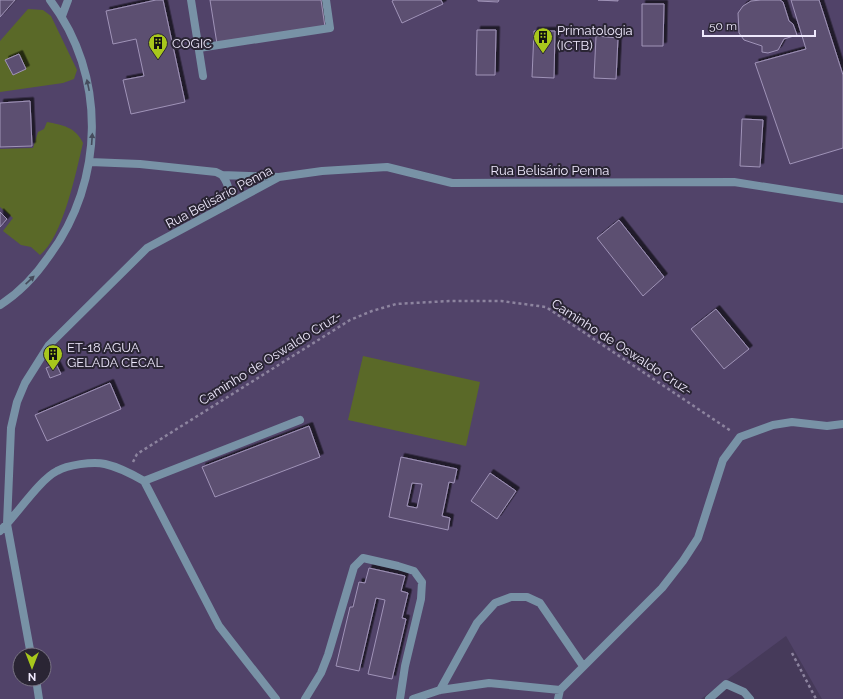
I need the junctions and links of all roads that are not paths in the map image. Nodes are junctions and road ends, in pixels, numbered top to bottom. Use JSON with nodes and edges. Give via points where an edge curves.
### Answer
{"nodes":[{"id":1,"x":50,"y":0,"type":"edge"},
{"id":2,"x":68,"y":0,"type":"edge"},
{"id":3,"x":191,"y":0,"type":"edge"},
{"id":4,"x":326,"y":0,"type":"edge"},
{"id":5,"x":62,"y":16,"type":"junction"},
{"id":6,"x":199,"y":48,"type":"junction"},
{"id":7,"x":203,"y":76,"type":"dead end"},
{"id":8,"x":90,"y":162,"type":"junction"},
{"id":9,"x":222,"y":175,"type":"junction"},
{"id":10,"x":280,"y":177,"type":"junction"},
{"id":11,"x":843,"y":199,"type":"edge"},
{"id":12,"x":227,"y":205,"type":"junction"},
{"id":13,"x":0,"y":305,"type":"edge"},
{"id":14,"x":300,"y":420,"type":"dead end"},
{"id":15,"x":843,"y":424,"type":"edge"},
{"id":16,"x":144,"y":481,"type":"junction"},
{"id":17,"x":8,"y":524,"type":"junction"},
{"id":18,"x":0,"y":531,"type":"edge"},
{"id":19,"x":30,"y":647,"type":"edge"},
{"id":20,"x":583,"y":666,"type":"junction"},
{"id":21,"x":37,"y":687,"type":"edge"},
{"id":22,"x":440,"y":690,"type":"junction"},
{"id":23,"x":560,"y":690,"type":"junction"},
{"id":24,"x":39,"y":699,"type":"edge"},
{"id":25,"x":276,"y":699,"type":"edge"},
{"id":26,"x":305,"y":699,"type":"edge"},
{"id":27,"x":400,"y":699,"type":"edge"},
{"id":28,"x":413,"y":699,"type":"edge"},
{"id":29,"x":558,"y":699,"type":"edge"},
{"id":30,"x":708,"y":699,"type":"edge"},
{"id":31,"x":750,"y":699,"type":"edge"}],
"edges":[{"from":1,"to":5,"type":"street"},
{"from":2,"to":5,"type":"street"},
{"from":3,"to":6,"type":"street"},
{"from":4,"to":6,"type":"street","via":[[330,28]]},
{"from":8,"to":5,"type":"street","one_way":true,"via":[[93,124],[89,86],[79,50]]},
{"from":6,"to":7,"type":"street"},
{"from":8,"to":9,"type":"street","via":[[140,164],[216,172]]},
{"from":13,"to":8,"type":"street","one_way":true,"via":[[38,272],[63,238],[80,202]]},
{"from":9,"to":10,"type":"street"},
{"from":9,"to":12,"type":"street","via":[[230,192]]},
{"from":10,"to":11,"type":"street","name":"Rua Belisário Penna","via":[[322,170],[387,167],[452,183],[734,182]]},
{"from":10,"to":12,"type":"street","name":"Rua Belisário Penna"},
{"from":12,"to":17,"type":"street","name":"Rua Belisário Penna","via":[[147,248],[49,345],[17,402],[11,428]]},
{"from":14,"to":16,"type":"street"},
{"from":15,"to":20,"type":"street","via":[[827,426],[792,422],[774,425],[740,437],[722,460],[698,538],[683,561],[662,588]]},
{"from":16,"to":17,"type":"street","via":[[104,463],[75,465],[56,471]]},
{"from":16,"to":25,"type":"street","via":[[219,626]]},
{"from":17,"to":18,"type":"street"},
{"from":17,"to":19,"type":"street","name":"Rua Belisário Penna"},
{"from":20,"to":22,"type":"street","via":[[540,603],[527,597],[511,598],[495,603],[477,623]]},
{"from":20,"to":23,"type":"street"},
{"from":21,"to":24,"type":"street"},
{"from":22,"to":23,"type":"street","via":[[489,683]]},
{"from":22,"to":28,"type":"street"},
{"from":23,"to":29,"type":"street"},
{"from":26,"to":27,"type":"street","via":[[326,661],[354,567],[363,558],[414,572],[422,582],[421,599]]},
{"from":30,"to":31,"type":"street","via":[[726,684],[744,692]]}]}
